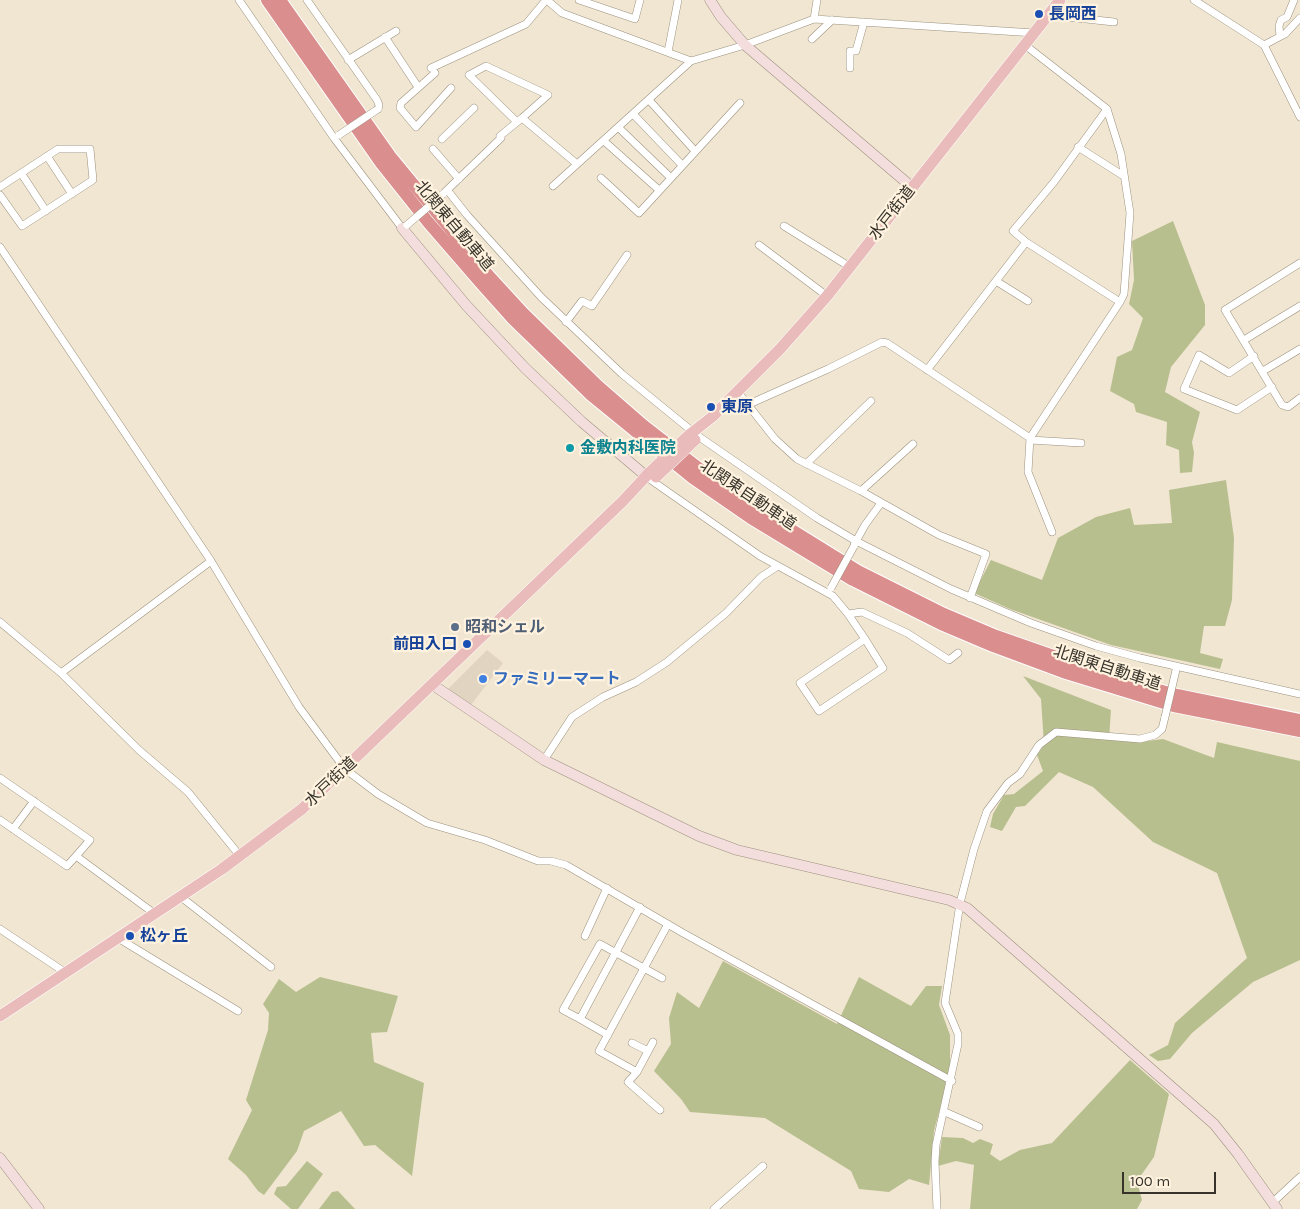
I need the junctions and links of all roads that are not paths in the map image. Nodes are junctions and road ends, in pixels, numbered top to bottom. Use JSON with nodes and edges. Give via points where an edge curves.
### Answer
{"nodes":[{"id":1,"x":239,"y":0,"type":"edge"},
{"id":2,"x":266,"y":0,"type":"edge"},
{"id":3,"x":280,"y":0,"type":"edge"},
{"id":4,"x":307,"y":0,"type":"edge"},
{"id":5,"x":547,"y":0,"type":"edge"},
{"id":6,"x":579,"y":0,"type":"edge"},
{"id":7,"x":640,"y":0,"type":"edge"},
{"id":8,"x":678,"y":0,"type":"edge"},
{"id":9,"x":710,"y":0,"type":"edge"},
{"id":10,"x":817,"y":0,"type":"edge"},
{"id":11,"x":1060,"y":0,"type":"edge"},
{"id":12,"x":1194,"y":0,"type":"edge"},
{"id":13,"x":1294,"y":0,"type":"edge"},
{"id":14,"x":1049,"y":15,"type":"junction"},
{"id":15,"x":1300,"y":18,"type":"edge"},
{"id":16,"x":814,"y":19,"type":"junction"},
{"id":17,"x":832,"y":20,"type":"junction"},
{"id":18,"x":864,"y":22,"type":"junction"},
{"id":19,"x":1114,"y":22,"type":"dead end"},
{"id":20,"x":396,"y":30,"type":"dead end"},
{"id":21,"x":1035,"y":33,"type":"junction"},
{"id":22,"x":1280,"y":36,"type":"junction"},
{"id":23,"x":384,"y":37,"type":"junction"},
{"id":24,"x":812,"y":39,"type":"dead end"},
{"id":25,"x":745,"y":45,"type":"junction"},
{"id":26,"x":1025,"y":45,"type":"junction"},
{"id":27,"x":1264,"y":45,"type":"junction"},
{"id":28,"x":668,"y":52,"type":"junction"},
{"id":29,"x":348,"y":60,"type":"junction"},
{"id":30,"x":691,"y":61,"type":"junction"},
{"id":31,"x":850,"y":68,"type":"dead end"},
{"id":32,"x":418,"y":87,"type":"junction"},
{"id":33,"x":451,"y":88,"type":"dead end"},
{"id":34,"x":649,"y":100,"type":"junction"},
{"id":35,"x":740,"y":103,"type":"dead end"},
{"id":36,"x":474,"y":108,"type":"dead end"},
{"id":37,"x":1107,"y":109,"type":"junction"},
{"id":38,"x":634,"y":115,"type":"junction"},
{"id":39,"x":1300,"y":117,"type":"edge"},
{"id":40,"x":520,"y":120,"type":"junction"},
{"id":41,"x":619,"y":128,"type":"junction"},
{"id":42,"x":336,"y":136,"type":"junction"},
{"id":43,"x":442,"y":139,"type":"dead end"},
{"id":44,"x":604,"y":141,"type":"junction"},
{"id":45,"x":1078,"y":147,"type":"junction"},
{"id":46,"x":434,"y":149,"type":"dead end"},
{"id":47,"x":696,"y":150,"type":"junction"},
{"id":48,"x":47,"y":156,"type":"junction"},
{"id":49,"x":577,"y":164,"type":"junction"},
{"id":50,"x":682,"y":165,"type":"junction"},
{"id":51,"x":21,"y":173,"type":"junction"},
{"id":52,"x":1122,"y":175,"type":"junction"},
{"id":53,"x":601,"y":178,"type":"dead end"},
{"id":54,"x":671,"y":178,"type":"junction"},
{"id":55,"x":459,"y":179,"type":"junction"},
{"id":56,"x":553,"y":186,"type":"dead end"},
{"id":57,"x":0,"y":187,"type":"edge"},
{"id":58,"x":913,"y":188,"type":"junction"},
{"id":59,"x":659,"y":190,"type":"junction"},
{"id":60,"x":446,"y":192,"type":"junction"},
{"id":61,"x":72,"y":194,"type":"junction"},
{"id":62,"x":0,"y":195,"type":"edge"},
{"id":63,"x":46,"y":210,"type":"junction"},
{"id":64,"x":784,"y":226,"type":"dead end"},
{"id":65,"x":405,"y":227,"type":"junction"},
{"id":66,"x":1026,"y":242,"type":"junction"},
{"id":67,"x":759,"y":245,"type":"dead end"},
{"id":68,"x":0,"y":247,"type":"edge"},
{"id":69,"x":627,"y":255,"type":"dead end"},
{"id":70,"x":1300,"y":263,"type":"edge"},
{"id":71,"x":850,"y":267,"type":"junction"},
{"id":72,"x":996,"y":281,"type":"junction"},
{"id":73,"x":827,"y":296,"type":"junction"},
{"id":74,"x":1028,"y":301,"type":"dead end"},
{"id":75,"x":1120,"y":302,"type":"junction"},
{"id":76,"x":1300,"y":306,"type":"edge"},
{"id":77,"x":566,"y":322,"type":"junction"},
{"id":78,"x":1244,"y":340,"type":"junction"},
{"id":79,"x":1300,"y":349,"type":"edge"},
{"id":80,"x":1254,"y":356,"type":"junction"},
{"id":81,"x":927,"y":370,"type":"junction"},
{"id":82,"x":1263,"y":371,"type":"junction"},
{"id":83,"x":1272,"y":387,"type":"junction"},
{"id":84,"x":737,"y":391,"type":"junction"},
{"id":85,"x":1300,"y":398,"type":"edge"},
{"id":86,"x":871,"y":401,"type":"dead end"},
{"id":87,"x":747,"y":405,"type":"junction"},
{"id":88,"x":694,"y":436,"type":"junction"},
{"id":89,"x":1030,"y":439,"type":"junction"},
{"id":90,"x":913,"y":444,"type":"dead end"},
{"id":91,"x":1081,"y":444,"type":"dead end"},
{"id":92,"x":806,"y":464,"type":"junction"},
{"id":93,"x":651,"y":476,"type":"junction"},
{"id":94,"x":862,"y":491,"type":"junction"},
{"id":95,"x":881,"y":503,"type":"junction"},
{"id":96,"x":1052,"y":532,"type":"dead end"},
{"id":97,"x":855,"y":544,"type":"junction"},
{"id":98,"x":211,"y":561,"type":"junction"},
{"id":99,"x":778,"y":566,"type":"junction"},
{"id":100,"x":829,"y":591,"type":"junction"},
{"id":101,"x":970,"y":598,"type":"junction"},
{"id":102,"x":848,"y":614,"type":"junction"},
{"id":103,"x":0,"y":622,"type":"edge"},
{"id":104,"x":865,"y":639,"type":"junction"},
{"id":105,"x":958,"y":653,"type":"dead end"},
{"id":106,"x":1176,"y":668,"type":"junction"},
{"id":107,"x":61,"y":673,"type":"junction"},
{"id":108,"x":433,"y":685,"type":"junction"},
{"id":109,"x":1300,"y":694,"type":"edge"},
{"id":110,"x":1300,"y":720,"type":"edge"},
{"id":111,"x":1300,"y":731,"type":"edge"},
{"id":112,"x":544,"y":760,"type":"junction"},
{"id":113,"x":345,"y":769,"type":"junction"},
{"id":114,"x":0,"y":778,"type":"edge"},
{"id":115,"x":34,"y":801,"type":"junction"},
{"id":116,"x":0,"y":820,"type":"edge"},
{"id":117,"x":13,"y":829,"type":"junction"},
{"id":118,"x":76,"y":856,"type":"junction"},
{"id":119,"x":240,"y":856,"type":"junction"},
{"id":120,"x":607,"y":888,"type":"junction"},
{"id":121,"x":181,"y":897,"type":"junction"},
{"id":122,"x":960,"y":903,"type":"junction"},
{"id":123,"x":640,"y":907,"type":"junction"},
{"id":124,"x":155,"y":914,"type":"junction"},
{"id":125,"x":668,"y":924,"type":"junction"},
{"id":126,"x":0,"y":929,"type":"edge"},
{"id":127,"x":585,"y":936,"type":"dead end"},
{"id":128,"x":118,"y":938,"type":"junction"},
{"id":129,"x":616,"y":952,"type":"junction"},
{"id":130,"x":271,"y":967,"type":"dead end"},
{"id":131,"x":644,"y":968,"type":"junction"},
{"id":132,"x":66,"y":973,"type":"junction"},
{"id":133,"x":662,"y":978,"type":"dead end"},
{"id":134,"x":238,"y":1011,"type":"dead end"},
{"id":135,"x":0,"y":1016,"type":"edge"},
{"id":136,"x":580,"y":1019,"type":"junction"},
{"id":137,"x":608,"y":1035,"type":"junction"},
{"id":138,"x":653,"y":1042,"type":"dead end"},
{"id":139,"x":632,"y":1044,"type":"dead end"},
{"id":140,"x":648,"y":1051,"type":"junction"},
{"id":141,"x":637,"y":1072,"type":"junction"},
{"id":142,"x":952,"y":1081,"type":"junction"},
{"id":143,"x":660,"y":1110,"type":"dead end"},
{"id":144,"x":945,"y":1112,"type":"junction"},
{"id":145,"x":979,"y":1127,"type":"dead end"},
{"id":146,"x":0,"y":1158,"type":"edge"},
{"id":147,"x":763,"y":1166,"type":"dead end"},
{"id":148,"x":1300,"y":1177,"type":"edge"},
{"id":149,"x":1274,"y":1207,"type":"edge"},
{"id":150,"x":39,"y":1209,"type":"edge"},
{"id":151,"x":714,"y":1209,"type":"edge"},
{"id":152,"x":937,"y":1209,"type":"edge"}],
"edges":[{"from":1,"to":42,"type":"street"},
{"from":2,"to":111,"type":"highway","name":"北関東自動車道","via":[[381,163],[513,319],[590,394],[693,478],[751,518],[854,580],[984,643],[1165,704]]},
{"from":3,"to":110,"type":"highway","name":"北関東自動車道","via":[[390,156],[489,276],[598,386],[701,470],[858,571],[944,614],[1122,680],[1203,701]]},
{"from":4,"to":29,"type":"street"},
{"from":5,"to":28,"type":"street","via":[[562,13]]},
{"from":5,"to":32,"type":"street","via":[[526,24],[433,70]]},
{"from":6,"to":7,"type":"street","via":[[635,19]]},
{"from":8,"to":28,"type":"street"},
{"from":9,"to":25,"type":"street","via":[[720,17]]},
{"from":10,"to":16,"type":"street"},
{"from":11,"to":14,"type":"main road","name":"水戸街道"},
{"from":12,"to":27,"type":"street"},
{"from":13,"to":22,"type":"street","via":[[1287,17],[1281,20]]},
{"from":14,"to":19,"type":"street"},
{"from":14,"to":21,"type":"main road","name":"水戸街道"},
{"from":15,"to":22,"type":"street"},
{"from":16,"to":17,"type":"street"},
{"from":16,"to":25,"type":"street"},
{"from":17,"to":18,"type":"street"},
{"from":17,"to":24,"type":"street"},
{"from":18,"to":21,"type":"street"},
{"from":18,"to":31,"type":"street","via":[[856,51],[850,51]]},
{"from":20,"to":23,"type":"street"},
{"from":21,"to":26,"type":"main road","name":"水戸街道"},
{"from":22,"to":27,"type":"street"},
{"from":23,"to":29,"type":"street"},
{"from":23,"to":32,"type":"street"},
{"from":25,"to":30,"type":"street"},
{"from":25,"to":58,"type":"street"},
{"from":26,"to":37,"type":"street"},
{"from":26,"to":58,"type":"main road","name":"水戸街道"},
{"from":27,"to":39,"type":"street"},
{"from":28,"to":30,"type":"street"},
{"from":29,"to":42,"type":"street","bridge":true,"via":[[379,105]]},
{"from":30,"to":34,"type":"street"},
{"from":32,"to":33,"type":"street","via":[[400,108],[416,127]]},
{"from":34,"to":38,"type":"street"},
{"from":34,"to":47,"type":"street"},
{"from":35,"to":47,"type":"street"},
{"from":36,"to":43,"type":"street"},
{"from":37,"to":45,"type":"street"},
{"from":37,"to":52,"type":"street","via":[[1121,154]]},
{"from":38,"to":41,"type":"street"},
{"from":38,"to":50,"type":"street"},
{"from":40,"to":40,"type":"street","via":[[468,75],[486,66],[548,95]]},
{"from":40,"to":49,"type":"street"},
{"from":40,"to":55,"type":"street"},
{"from":41,"to":44,"type":"street"},
{"from":41,"to":54,"type":"street"},
{"from":42,"to":65,"type":"street"},
{"from":44,"to":49,"type":"street"},
{"from":44,"to":59,"type":"street"},
{"from":45,"to":52,"type":"street"},
{"from":45,"to":66,"type":"street","via":[[1013,231]]},
{"from":46,"to":55,"type":"street"},
{"from":47,"to":50,"type":"street"},
{"from":48,"to":51,"type":"street"},
{"from":48,"to":61,"type":"street"},
{"from":48,"to":61,"type":"street","via":[[58,149],[90,150],[93,180]]},
{"from":49,"to":56,"type":"street"},
{"from":50,"to":54,"type":"street"},
{"from":51,"to":57,"type":"street"},
{"from":51,"to":63,"type":"street"},
{"from":52,"to":75,"type":"street","via":[[1130,213]]},
{"from":53,"to":59,"type":"street","via":[[638,213]]},
{"from":54,"to":59,"type":"street"},
{"from":55,"to":60,"type":"street"},
{"from":58,"to":71,"type":"main road","name":"水戸街道"},
{"from":60,"to":65,"type":"street","bridge":true},
{"from":60,"to":77,"type":"street"},
{"from":61,"to":63,"type":"street"},
{"from":62,"to":63,"type":"street","via":[[22,226]]},
{"from":64,"to":71,"type":"street"},
{"from":65,"to":93,"type":"street","via":[[466,305],[525,368],[582,422]]},
{"from":66,"to":72,"type":"street"},
{"from":66,"to":75,"type":"street"},
{"from":67,"to":73,"type":"street"},
{"from":68,"to":98,"type":"street"},
{"from":69,"to":77,"type":"street","via":[[592,306],[582,301]]},
{"from":70,"to":78,"type":"street","via":[[1225,310]]},
{"from":71,"to":73,"type":"main road","name":"水戸街道"},
{"from":72,"to":74,"type":"street"},
{"from":72,"to":81,"type":"street"},
{"from":73,"to":84,"type":"main road","name":"水戸街道"},
{"from":75,"to":89,"type":"street"},
{"from":76,"to":78,"type":"street"},
{"from":77,"to":88,"type":"street"},
{"from":78,"to":80,"type":"street"},
{"from":79,"to":82,"type":"street"},
{"from":80,"to":82,"type":"street"},
{"from":80,"to":83,"type":"street","via":[[1230,373],[1199,355],[1184,389],[1237,410]]},
{"from":81,"to":87,"type":"street","via":[[882,342]]},
{"from":81,"to":89,"type":"street"},
{"from":82,"to":83,"type":"street"},
{"from":83,"to":85,"type":"street","via":[[1282,405],[1288,407]]},
{"from":84,"to":87,"type":"street"},
{"from":84,"to":88,"type":"main road","name":"水戸街道"},
{"from":86,"to":92,"type":"street"},
{"from":87,"to":92,"type":"street","via":[[789,454]]},
{"from":88,"to":93,"type":"main road","name":"水戸街道","bridge":true},
{"from":88,"to":97,"type":"street"},
{"from":89,"to":91,"type":"street"},
{"from":89,"to":96,"type":"street","via":[[1028,472]]},
{"from":90,"to":94,"type":"street"},
{"from":92,"to":94,"type":"street"},
{"from":93,"to":99,"type":"street","via":[[728,535]]},
{"from":93,"to":108,"type":"main road","name":"水戸街道"},
{"from":94,"to":95,"type":"street"},
{"from":95,"to":97,"type":"street","via":[[864,525]]},
{"from":95,"to":101,"type":"street","via":[[939,535],[986,554]]},
{"from":97,"to":100,"type":"street","bridge":true},
{"from":97,"to":101,"type":"street"},
{"from":98,"to":107,"type":"street"},
{"from":98,"to":113,"type":"street","via":[[299,707]]},
{"from":99,"to":100,"type":"street"},
{"from":99,"to":112,"type":"street","via":[[667,662],[572,717]]},
{"from":100,"to":102,"type":"street"},
{"from":101,"to":106,"type":"street","via":[[1096,646]]},
{"from":102,"to":104,"type":"street"},
{"from":102,"to":105,"type":"street","via":[[862,612],[907,633],[949,660]]},
{"from":103,"to":107,"type":"street"},
{"from":104,"to":104,"type":"street","via":[[800,683],[819,711],[883,668]]},
{"from":106,"to":109,"type":"street"},
{"from":106,"to":122,"type":"street","bridge":true,"via":[[1162,729],[1155,735],[1140,739],[1056,732],[1039,745],[1020,774],[1008,783],[987,811]]},
{"from":107,"to":119,"type":"street","via":[[139,750],[188,792]]},
{"from":108,"to":112,"type":"street"},
{"from":108,"to":113,"type":"main road","name":"水戸街道"},
{"from":112,"to":122,"type":"street","via":[[718,844]]},
{"from":113,"to":119,"type":"main road","name":"水戸街道","via":[[302,809]]},
{"from":113,"to":120,"type":"street","via":[[378,794],[427,822],[538,861],[566,865]]},
{"from":114,"to":115,"type":"street"},
{"from":115,"to":117,"type":"street"},
{"from":115,"to":118,"type":"street","via":[[90,840]]},
{"from":116,"to":117,"type":"street"},
{"from":117,"to":118,"type":"street","via":[[66,866]]},
{"from":118,"to":124,"type":"street"},
{"from":119,"to":121,"type":"main road","name":"水戸街道"},
{"from":120,"to":123,"type":"street"},
{"from":120,"to":127,"type":"street"},
{"from":121,"to":124,"type":"main road","name":"水戸街道"},
{"from":121,"to":130,"type":"street"},
{"from":122,"to":142,"type":"street","via":[[945,1003],[958,1034]]},
{"from":122,"to":149,"type":"street","via":[[1214,1124]]},
{"from":123,"to":125,"type":"street"},
{"from":123,"to":129,"type":"street"},
{"from":124,"to":128,"type":"main road","name":"水戸街道"},
{"from":125,"to":131,"type":"street"},
{"from":125,"to":142,"type":"street"},
{"from":126,"to":132,"type":"street"},
{"from":128,"to":132,"type":"main road","name":"水戸街道"},
{"from":128,"to":134,"type":"street"},
{"from":129,"to":131,"type":"street"},
{"from":129,"to":136,"type":"street"},
{"from":129,"to":136,"type":"street","via":[[600,944],[563,1010]]},
{"from":131,"to":133,"type":"street"},
{"from":131,"to":137,"type":"street"},
{"from":132,"to":135,"type":"main road","name":"水戸街道"},
{"from":136,"to":137,"type":"street"},
{"from":137,"to":141,"type":"street","via":[[599,1051]]},
{"from":138,"to":140,"type":"street"},
{"from":139,"to":140,"type":"street"},
{"from":140,"to":141,"type":"street"},
{"from":141,"to":143,"type":"street","via":[[628,1082]]},
{"from":142,"to":144,"type":"street"},
{"from":144,"to":145,"type":"street"},
{"from":144,"to":152,"type":"street","via":[[934,1162]]},
{"from":146,"to":150,"type":"street"},
{"from":147,"to":151,"type":"street"},
{"from":148,"to":149,"type":"street"}]}
